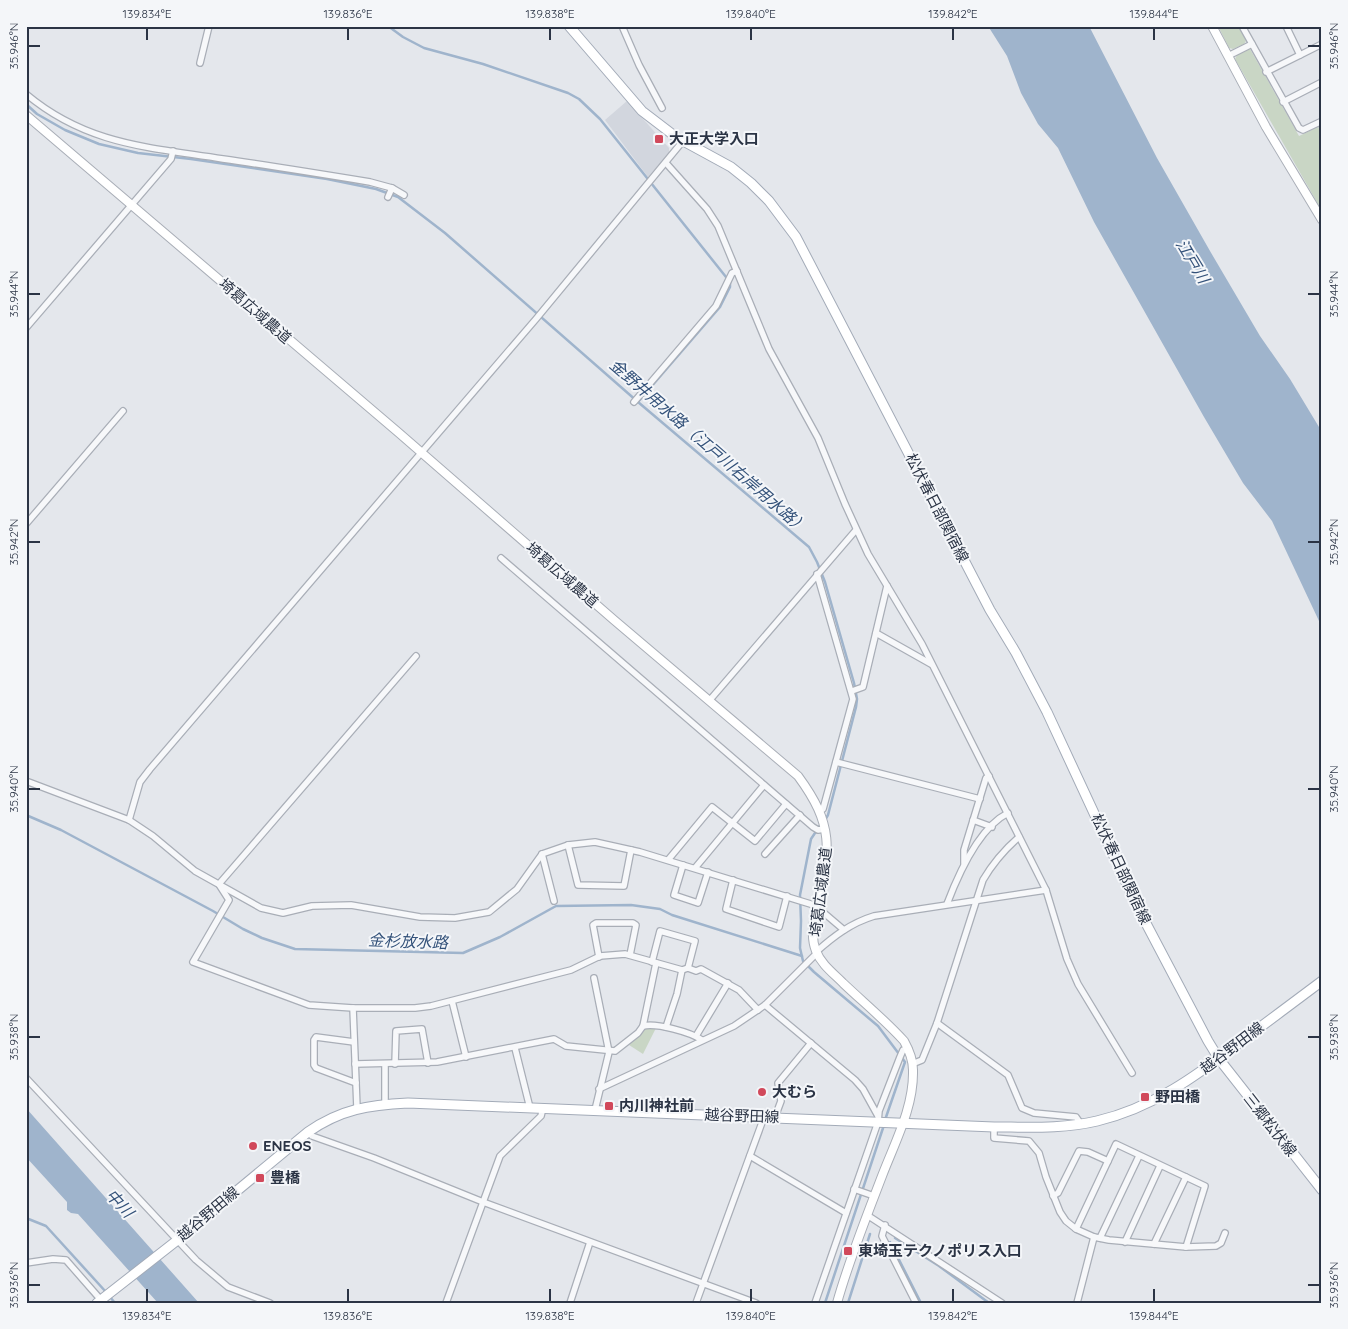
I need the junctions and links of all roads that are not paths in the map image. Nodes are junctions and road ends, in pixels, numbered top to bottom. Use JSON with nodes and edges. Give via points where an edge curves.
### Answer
{"nodes":[{"id":1,"x":209,"y":26,"type":"edge"},
{"id":2,"x":569,"y":26,"type":"edge"},
{"id":3,"x":622,"y":26,"type":"edge"},
{"id":4,"x":1212,"y":26,"type":"edge"},
{"id":5,"x":1242,"y":26,"type":"edge"},
{"id":6,"x":1286,"y":26,"type":"edge"},
{"id":7,"x":1252,"y":44,"type":"junction"},
{"id":8,"x":1322,"y":44,"type":"edge"},
{"id":9,"x":1300,"y":55,"type":"junction"},
{"id":10,"x":1228,"y":56,"type":"junction"},
{"id":11,"x":200,"y":63,"type":"dead end"},
{"id":12,"x":1266,"y":72,"type":"junction"},
{"id":13,"x":1322,"y":82,"type":"edge"},
{"id":14,"x":26,"y":94,"type":"edge"},
{"id":15,"x":1283,"y":102,"type":"junction"},
{"id":16,"x":662,"y":108,"type":"dead end"},
{"id":17,"x":26,"y":115,"type":"edge"},
{"id":18,"x":1321,"y":123,"type":"edge"},
{"id":19,"x":683,"y":141,"type":"junction"},
{"id":20,"x":173,"y":151,"type":"junction"},
{"id":21,"x":666,"y":163,"type":"junction"},
{"id":22,"x":392,"y":188,"type":"junction"},
{"id":23,"x":404,"y":195,"type":"dead end"},
{"id":24,"x":388,"y":197,"type":"dead end"},
{"id":25,"x":132,"y":205,"type":"junction"},
{"id":26,"x":1322,"y":220,"type":"edge"},
{"id":27,"x":737,"y":271,"type":"junction"},
{"id":28,"x":26,"y":328,"type":"edge"},
{"id":29,"x":636,"y":400,"type":"dead end"},
{"id":30,"x":123,"y":411,"type":"dead end"},
{"id":31,"x":421,"y":453,"type":"junction"},
{"id":32,"x":26,"y":524,"type":"edge"},
{"id":33,"x":856,"y":530,"type":"junction"},
{"id":34,"x":500,"y":558,"type":"dead end"},
{"id":35,"x":817,"y":574,"type":"junction"},
{"id":36,"x":887,"y":586,"type":"junction"},
{"id":37,"x":876,"y":633,"type":"junction"},
{"id":38,"x":416,"y":656,"type":"dead end"},
{"id":39,"x":932,"y":664,"type":"junction"},
{"id":40,"x":852,"y":691,"type":"junction"},
{"id":41,"x":710,"y":701,"type":"junction"},
{"id":42,"x":836,"y":762,"type":"junction"},
{"id":43,"x":989,"y":776,"type":"junction"},
{"id":44,"x":26,"y":780,"type":"edge"},
{"id":45,"x":764,"y":785,"type":"junction"},
{"id":46,"x":980,"y":799,"type":"junction"},
{"id":47,"x":786,"y":804,"type":"junction"},
{"id":48,"x":819,"y":811,"type":"junction"},
{"id":49,"x":1008,"y":814,"type":"junction"},
{"id":50,"x":800,"y":816,"type":"junction"},
{"id":51,"x":129,"y":820,"type":"junction"},
{"id":52,"x":974,"y":820,"type":"junction"},
{"id":53,"x":732,"y":823,"type":"junction"},
{"id":54,"x":992,"y":827,"type":"junction"},
{"id":55,"x":819,"y":829,"type":"junction"},
{"id":56,"x":1018,"y":837,"type":"junction"},
{"id":57,"x":568,"y":845,"type":"junction"},
{"id":58,"x":631,"y":850,"type":"junction"},
{"id":59,"x":542,"y":854,"type":"junction"},
{"id":60,"x":765,"y":854,"type":"dead end"},
{"id":61,"x":668,"y":860,"type":"junction"},
{"id":62,"x":964,"y":863,"type":"junction"},
{"id":63,"x":683,"y":865,"type":"junction"},
{"id":64,"x":695,"y":868,"type":"junction"},
{"id":65,"x":708,"y":872,"type":"junction"},
{"id":66,"x":733,"y":880,"type":"junction"},
{"id":67,"x":219,"y":884,"type":"junction"},
{"id":68,"x":1046,"y":890,"type":"junction"},
{"id":69,"x":787,"y":896,"type":"junction"},
{"id":70,"x":976,"y":900,"type":"junction"},
{"id":71,"x":554,"y":901,"type":"dead end"},
{"id":72,"x":947,"y":904,"type":"junction"},
{"id":73,"x":817,"y":906,"type":"junction"},
{"id":74,"x":844,"y":930,"type":"junction"},
{"id":75,"x":817,"y":952,"type":"junction"},
{"id":76,"x":630,"y":955,"type":"junction"},
{"id":77,"x":599,"y":957,"type":"junction"},
{"id":78,"x":654,"y":962,"type":"junction"},
{"id":79,"x":685,"y":969,"type":"junction"},
{"id":80,"x":594,"y":978,"type":"dead end"},
{"id":81,"x":1322,"y":981,"type":"edge"},
{"id":82,"x":728,"y":983,"type":"junction"},
{"id":83,"x":452,"y":1001,"type":"junction"},
{"id":84,"x":766,"y":1005,"type":"junction"},
{"id":85,"x":353,"y":1008,"type":"junction"},
{"id":86,"x":758,"y":1010,"type":"junction"},
{"id":87,"x":937,"y":1023,"type":"junction"},
{"id":88,"x":642,"y":1026,"type":"junction"},
{"id":89,"x":666,"y":1028,"type":"junction"},
{"id":90,"x":699,"y":1038,"type":"junction"},
{"id":91,"x":354,"y":1042,"type":"junction"},
{"id":92,"x":811,"y":1043,"type":"junction"},
{"id":93,"x":515,"y":1048,"type":"junction"},
{"id":94,"x":909,"y":1050,"type":"junction"},
{"id":95,"x":609,"y":1052,"type":"junction"},
{"id":96,"x":466,"y":1057,"type":"junction"},
{"id":97,"x":1218,"y":1059,"type":"junction"},
{"id":98,"x":428,"y":1063,"type":"junction"},
{"id":99,"x":355,"y":1064,"type":"junction"},
{"id":100,"x":385,"y":1064,"type":"junction"},
{"id":101,"x":395,"y":1064,"type":"junction"},
{"id":102,"x":912,"y":1064,"type":"junction"},
{"id":103,"x":1132,"y":1073,"type":"dead end"},
{"id":104,"x":26,"y":1078,"type":"edge"},
{"id":105,"x":356,"y":1083,"type":"junction"},
{"id":106,"x":600,"y":1089,"type":"junction"},
{"id":107,"x":385,"y":1104,"type":"junction"},
{"id":108,"x":356,"y":1108,"type":"junction"},
{"id":109,"x":530,"y":1108,"type":"junction"},
{"id":110,"x":543,"y":1108,"type":"junction"},
{"id":111,"x":595,"y":1110,"type":"junction"},
{"id":112,"x":764,"y":1117,"type":"junction"},
{"id":113,"x":775,"y":1117,"type":"junction"},
{"id":114,"x":878,"y":1119,"type":"junction"},
{"id":115,"x":903,"y":1123,"type":"junction"},
{"id":116,"x":1081,"y":1124,"type":"junction"},
{"id":117,"x":994,"y":1126,"type":"junction"},
{"id":118,"x":308,"y":1132,"type":"junction"},
{"id":119,"x":750,"y":1156,"type":"junction"},
{"id":120,"x":1139,"y":1156,"type":"junction"},
{"id":121,"x":1108,"y":1161,"type":"junction"},
{"id":122,"x":1160,"y":1166,"type":"junction"},
{"id":123,"x":1186,"y":1177,"type":"junction"},
{"id":124,"x":856,"y":1190,"type":"junction"},
{"id":125,"x":1322,"y":1190,"type":"edge"},
{"id":126,"x":871,"y":1195,"type":"junction"},
{"id":127,"x":1053,"y":1196,"type":"junction"},
{"id":128,"x":483,"y":1202,"type":"junction"},
{"id":129,"x":846,"y":1213,"type":"junction"},
{"id":130,"x":867,"y":1215,"type":"junction"},
{"id":131,"x":885,"y":1225,"type":"junction"},
{"id":132,"x":1076,"y":1229,"type":"junction"},
{"id":133,"x":1225,"y":1233,"type":"dead end"},
{"id":134,"x":1097,"y":1237,"type":"junction"},
{"id":135,"x":176,"y":1240,"type":"junction"},
{"id":136,"x":590,"y":1242,"type":"junction"},
{"id":137,"x":1125,"y":1242,"type":"junction"},
{"id":138,"x":1154,"y":1244,"type":"junction"},
{"id":139,"x":1186,"y":1247,"type":"junction"},
{"id":140,"x":26,"y":1263,"type":"edge"},
{"id":141,"x":703,"y":1282,"type":"junction"},
{"id":142,"x":994,"y":1298,"type":"junction"},
{"id":143,"x":101,"y":1300,"type":"edge"},
{"id":144,"x":270,"y":1303,"type":"edge"},
{"id":145,"x":446,"y":1303,"type":"edge"},
{"id":146,"x":570,"y":1303,"type":"edge"},
{"id":147,"x":696,"y":1303,"type":"edge"},
{"id":148,"x":756,"y":1303,"type":"edge"},
{"id":149,"x":815,"y":1303,"type":"edge"},
{"id":150,"x":837,"y":1303,"type":"edge"},
{"id":151,"x":916,"y":1303,"type":"edge"},
{"id":152,"x":987,"y":1303,"type":"edge"},
{"id":153,"x":1002,"y":1303,"type":"edge"},
{"id":154,"x":1077,"y":1303,"type":"edge"}],
"edges":[{"from":1,"to":11,"type":"street"},
{"from":2,"to":19,"type":"main road","name":"松伏春日部関宿線","via":[[642,111]]},
{"from":3,"to":16,"type":"street"},
{"from":4,"to":10,"type":"street"},
{"from":5,"to":7,"type":"street"},
{"from":6,"to":9,"type":"street"},
{"from":7,"to":10,"type":"street"},
{"from":7,"to":12,"type":"street"},
{"from":8,"to":9,"type":"street"},
{"from":9,"to":12,"type":"street"},
{"from":10,"to":26,"type":"street"},
{"from":12,"to":15,"type":"street"},
{"from":13,"to":15,"type":"street"},
{"from":14,"to":20,"type":"street","via":[[83,130],[119,142]]},
{"from":15,"to":18,"type":"street","via":[[1298,128],[1303,130]]},
{"from":17,"to":25,"type":"street","name":"埼葛広域農道"},
{"from":19,"to":21,"type":"street"},
{"from":19,"to":97,"type":"main road","name":"松伏春日部関宿線","via":[[731,168],[751,184],[775,208],[796,237],[990,610],[1047,712],[1139,910]]},
{"from":20,"to":22,"type":"street"},
{"from":20,"to":25,"type":"street","via":[[171,159]]},
{"from":21,"to":27,"type":"street","via":[[711,215]]},
{"from":21,"to":31,"type":"street"},
{"from":22,"to":23,"type":"street"},
{"from":22,"to":24,"type":"street"},
{"from":25,"to":28,"type":"street"},
{"from":25,"to":31,"type":"street","name":"埼葛広域農道"},
{"from":27,"to":29,"type":"street","via":[[732,273],[716,306]]},
{"from":27,"to":33,"type":"street","via":[[769,349],[818,438]]},
{"from":30,"to":32,"type":"street"},
{"from":31,"to":41,"type":"street","name":"埼葛広域農道"},
{"from":31,"to":51,"type":"street","via":[[150,769],[140,782]]},
{"from":33,"to":35,"type":"street"},
{"from":33,"to":36,"type":"street"},
{"from":34,"to":45,"type":"street"},
{"from":35,"to":40,"type":"street"},
{"from":35,"to":41,"type":"street"},
{"from":36,"to":37,"type":"street"},
{"from":36,"to":39,"type":"street"},
{"from":37,"to":39,"type":"street"},
{"from":37,"to":40,"type":"street","via":[[863,687]]},
{"from":38,"to":67,"type":"street"},
{"from":39,"to":43,"type":"street"},
{"from":40,"to":42,"type":"street","via":[[853,699]]},
{"from":41,"to":48,"type":"street","name":"埼葛広域農道","via":[[798,776]]},
{"from":42,"to":46,"type":"street"},
{"from":42,"to":48,"type":"street","via":[[823,809]]},
{"from":43,"to":46,"type":"street"},
{"from":43,"to":49,"type":"street"},
{"from":44,"to":51,"type":"street"},
{"from":45,"to":47,"type":"street"},
{"from":45,"to":53,"type":"street"},
{"from":46,"to":52,"type":"street"},
{"from":47,"to":50,"type":"street"},
{"from":47,"to":53,"type":"street","via":[[755,841]]},
{"from":48,"to":55,"type":"street","name":"埼葛広域農道"},
{"from":49,"to":54,"type":"street"},
{"from":49,"to":56,"type":"street"},
{"from":50,"to":55,"type":"street"},
{"from":50,"to":60,"type":"street"},
{"from":51,"to":67,"type":"street","via":[[195,871]]},
{"from":52,"to":54,"type":"street"},
{"from":52,"to":62,"type":"street","via":[[964,850]]},
{"from":53,"to":61,"type":"street","via":[[712,807]]},
{"from":53,"to":64,"type":"street"},
{"from":54,"to":62,"type":"street"},
{"from":55,"to":73,"type":"street","name":"埼葛広域農道","via":[[828,845]]},
{"from":56,"to":68,"type":"street"},
{"from":56,"to":70,"type":"street","via":[[992,865]]},
{"from":57,"to":58,"type":"street","via":[[594,842]]},
{"from":57,"to":58,"type":"street","via":[[578,885],[624,886]]},
{"from":57,"to":59,"type":"street"},
{"from":58,"to":61,"type":"street"},
{"from":59,"to":67,"type":"street","via":[[517,889],[489,912],[455,918],[420,917],[351,905],[312,906],[283,913],[245,901]]},
{"from":59,"to":71,"type":"street"},
{"from":61,"to":63,"type":"street"},
{"from":62,"to":72,"type":"street"},
{"from":63,"to":64,"type":"street"},
{"from":63,"to":65,"type":"street","via":[[674,894],[698,903]]},
{"from":64,"to":65,"type":"street"},
{"from":65,"to":66,"type":"street"},
{"from":66,"to":69,"type":"street"},
{"from":66,"to":69,"type":"street","via":[[726,909],[779,927]]},
{"from":67,"to":85,"type":"street","via":[[229,900],[193,962],[310,1005]]},
{"from":68,"to":70,"type":"street"},
{"from":68,"to":103,"type":"street","via":[[1078,984]]},
{"from":69,"to":73,"type":"street"},
{"from":70,"to":72,"type":"street"},
{"from":70,"to":87,"type":"street"},
{"from":72,"to":74,"type":"street","via":[[874,916],[859,920]]},
{"from":73,"to":74,"type":"street"},
{"from":73,"to":75,"type":"street","name":"埼葛広域農道","via":[[813,938]]},
{"from":74,"to":75,"type":"street"},
{"from":75,"to":84,"type":"street"},
{"from":75,"to":94,"type":"street","name":"埼葛広域農道","via":[[831,972],[899,1036]]},
{"from":76,"to":77,"type":"street"},
{"from":76,"to":77,"type":"street","via":[[636,925],[596,923],[593,925]]},
{"from":76,"to":78,"type":"street"},
{"from":77,"to":83,"type":"street","via":[[571,970]]},
{"from":78,"to":79,"type":"street"},
{"from":78,"to":79,"type":"street","via":[[660,931],[695,940]]},
{"from":78,"to":88,"type":"street"},
{"from":79,"to":82,"type":"street","via":[[701,969]]},
{"from":79,"to":89,"type":"street"},
{"from":80,"to":95,"type":"street"},
{"from":81,"to":97,"type":"main road","name":"越谷野田線"},
{"from":82,"to":86,"type":"street","via":[[740,990]]},
{"from":82,"to":90,"type":"street"},
{"from":83,"to":85,"type":"street","via":[[415,1008]]},
{"from":83,"to":96,"type":"street"},
{"from":84,"to":86,"type":"street"},
{"from":84,"to":92,"type":"street"},
{"from":85,"to":91,"type":"street"},
{"from":86,"to":90,"type":"street","via":[[734,1026]]},
{"from":87,"to":102,"type":"street","via":[[922,1060]]},
{"from":87,"to":116,"type":"street","via":[[1008,1075],[1022,1108],[1034,1113],[1076,1117]]},
{"from":88,"to":89,"type":"street"},
{"from":88,"to":95,"type":"street","via":[[638,1033]]},
{"from":89,"to":90,"type":"street"},
{"from":90,"to":106,"type":"street"},
{"from":91,"to":99,"type":"street"},
{"from":91,"to":105,"type":"street","via":[[316,1037],[314,1065]]},
{"from":92,"to":113,"type":"street","via":[[778,1083],[781,1101]]},
{"from":92,"to":114,"type":"street","via":[[855,1080]]},
{"from":93,"to":95,"type":"street","via":[[554,1038],[566,1046]]},
{"from":93,"to":96,"type":"street"},
{"from":93,"to":109,"type":"street"},
{"from":94,"to":102,"type":"street","name":"埼葛広域農道"},
{"from":94,"to":114,"type":"street","via":[[903,1050]]},
{"from":95,"to":106,"type":"street"},
{"from":96,"to":98,"type":"street"},
{"from":97,"to":116,"type":"main road","name":"越谷野田線","via":[[1182,1085],[1145,1105]]},
{"from":97,"to":125,"type":"main road","name":"三郷松伏線"},
{"from":98,"to":101,"type":"street"},
{"from":98,"to":101,"type":"street","via":[[422,1029],[396,1031]]},
{"from":99,"to":100,"type":"street"},
{"from":99,"to":105,"type":"street"},
{"from":100,"to":101,"type":"street"},
{"from":100,"to":107,"type":"street"},
{"from":102,"to":115,"type":"street","name":"埼葛広域農道","via":[[912,1087]]},
{"from":104,"to":135,"type":"street"},
{"from":105,"to":108,"type":"street"},
{"from":106,"to":111,"type":"street"},
{"from":107,"to":108,"type":"main road","name":"越谷野田線"},
{"from":107,"to":109,"type":"main road","name":"越谷野田線"},
{"from":108,"to":118,"type":"main road","name":"越谷野田線","via":[[330,1118]]},
{"from":109,"to":110,"type":"main road","name":"越谷野田線"},
{"from":110,"to":111,"type":"main road","name":"越谷野田線"},
{"from":110,"to":128,"type":"street","via":[[542,1116],[500,1156]]},
{"from":111,"to":112,"type":"main road","name":"越谷野田線"},
{"from":112,"to":113,"type":"main road","name":"越谷野田線"},
{"from":112,"to":119,"type":"street"},
{"from":113,"to":114,"type":"main road","name":"越谷野田線"},
{"from":114,"to":115,"type":"main road","name":"越谷野田線"},
{"from":114,"to":124,"type":"street"},
{"from":115,"to":117,"type":"main road","name":"越谷野田線"},
{"from":115,"to":126,"type":"street","name":"埼葛広域農道"},
{"from":116,"to":117,"type":"main road","name":"越谷野田線"},
{"from":117,"to":127,"type":"street","via":[[994,1138],[1029,1141],[1039,1153]]},
{"from":118,"to":128,"type":"street"},
{"from":118,"to":135,"type":"main road","name":"越谷野田線"},
{"from":119,"to":129,"type":"street"},
{"from":119,"to":141,"type":"street"},
{"from":120,"to":121,"type":"street","via":[[1116,1144]]},
{"from":120,"to":122,"type":"street"},
{"from":120,"to":134,"type":"street"},
{"from":121,"to":127,"type":"street","via":[[1079,1151],[1058,1193]]},
{"from":121,"to":132,"type":"street"},
{"from":122,"to":123,"type":"street"},
{"from":122,"to":137,"type":"street"},
{"from":123,"to":138,"type":"street"},
{"from":123,"to":139,"type":"street","via":[[1205,1186]]},
{"from":124,"to":126,"type":"street"},
{"from":124,"to":129,"type":"street"},
{"from":126,"to":130,"type":"street","name":"埼葛広域農道"},
{"from":127,"to":132,"type":"street","via":[[1066,1221]]},
{"from":128,"to":136,"type":"street"},
{"from":128,"to":145,"type":"street"},
{"from":129,"to":149,"type":"street"},
{"from":130,"to":131,"type":"street"},
{"from":130,"to":150,"type":"street","name":"埼葛広域農道"},
{"from":131,"to":142,"type":"street"},
{"from":131,"to":151,"type":"street","via":[[882,1236]]},
{"from":132,"to":134,"type":"street"},
{"from":133,"to":139,"type":"street","via":[[1216,1246]]},
{"from":134,"to":137,"type":"street"},
{"from":134,"to":154,"type":"street"},
{"from":135,"to":143,"type":"main road","name":"越谷野田線"},
{"from":135,"to":144,"type":"street","via":[[228,1287]]},
{"from":136,"to":141,"type":"street"},
{"from":136,"to":146,"type":"street"},
{"from":137,"to":138,"type":"street"},
{"from":138,"to":139,"type":"street"},
{"from":140,"to":143,"type":"street","via":[[66,1260]]},
{"from":141,"to":147,"type":"street"},
{"from":141,"to":148,"type":"street"},
{"from":142,"to":152,"type":"street"},
{"from":142,"to":153,"type":"street"}]}
